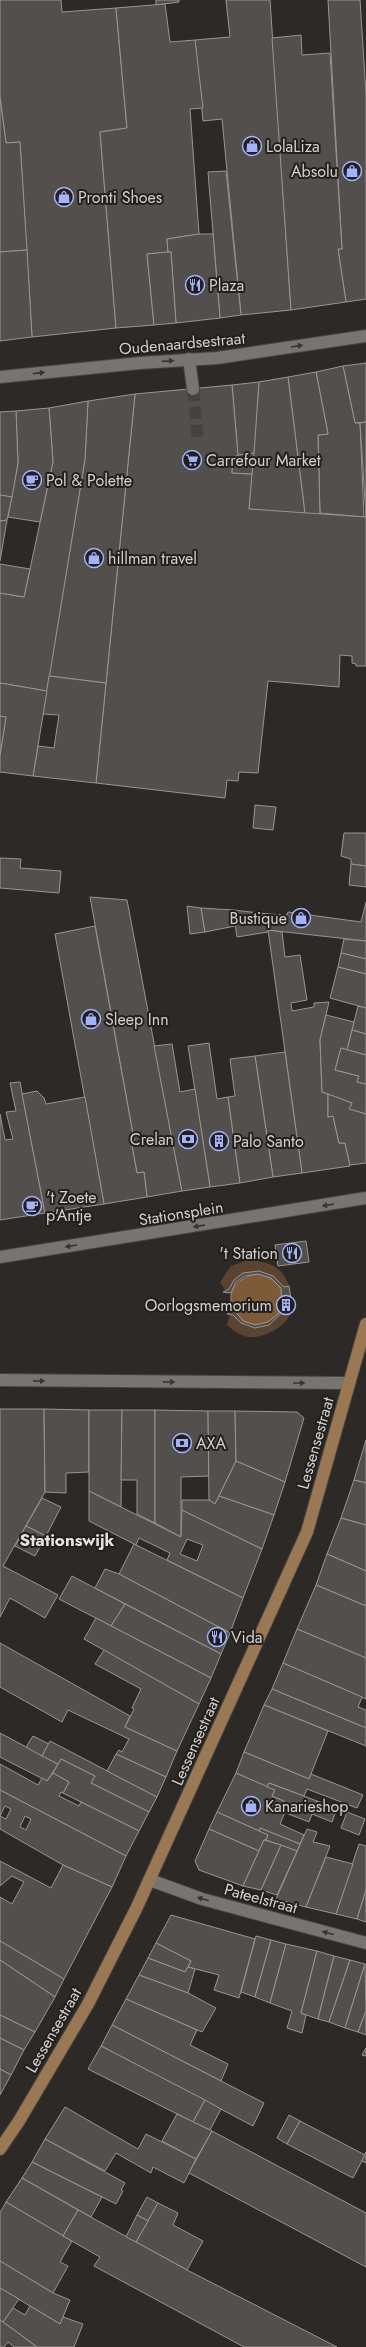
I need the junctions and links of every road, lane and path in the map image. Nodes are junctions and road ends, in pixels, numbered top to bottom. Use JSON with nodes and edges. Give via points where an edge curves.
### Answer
{"nodes":[{"id":1,"x":366,"y":336,"type":"edge"},
{"id":2,"x":189,"y":359,"type":"junction"},
{"id":3,"x":0,"y":377,"type":"edge"},
{"id":4,"x":193,"y":389,"type":"tunnel mouth"},
{"id":5,"x":366,"y":1198,"type":"edge"},
{"id":6,"x":0,"y":1257,"type":"edge"},
{"id":7,"x":366,"y":1324,"type":"edge"},
{"id":8,"x":0,"y":1380,"type":"edge"},
{"id":9,"x":349,"y":1383,"type":"junction"},
{"id":10,"x":150,"y":1880,"type":"junction"},
{"id":11,"x":366,"y":1944,"type":"edge"},
{"id":12,"x":0,"y":2149,"type":"edge"}],
"edges":[{"from":2,"to":1,"type":"street","name":"Oudenaardsestraat","one_way":true,"via":[[217,358]]},
{"from":3,"to":2,"type":"street","name":"Oudenaardsestraat","one_way":true},
{"from":2,"to":4,"type":"street"},
{"from":5,"to":6,"type":"street","name":"Stationsplein","one_way":true},
{"from":7,"to":9,"type":"main road","name":"Lessensestraat"},
{"from":8,"to":9,"type":"street","one_way":true},
{"from":9,"to":10,"type":"main road","name":"Lessensestraat","via":[[307,1532]]},
{"from":11,"to":10,"type":"street","name":"Pateelstraat","one_way":true,"via":[[202,1899]]},
{"from":10,"to":12,"type":"main road","name":"Lessensestraat","via":[[88,2004],[19,2122]]}]}
